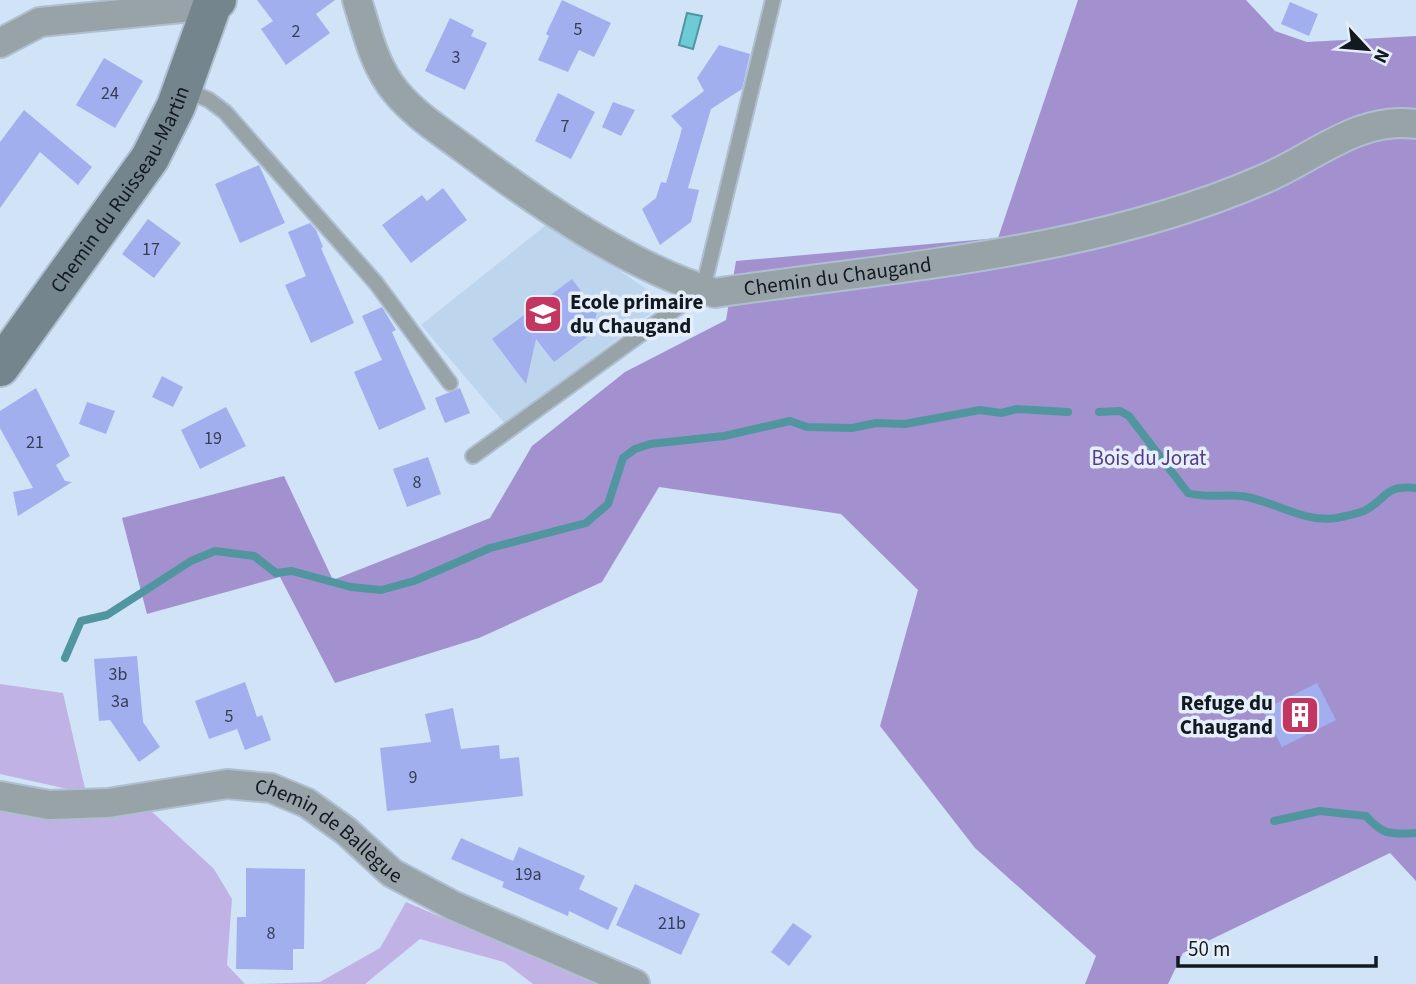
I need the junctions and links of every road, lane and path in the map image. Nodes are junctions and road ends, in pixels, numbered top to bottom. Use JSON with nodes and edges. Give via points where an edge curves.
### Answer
{"nodes":[{"id":1,"x":357,"y":0,"type":"edge"},
{"id":2,"x":773,"y":0,"type":"edge"},
{"id":3,"x":214,"y":2,"type":"edge"},
{"id":4,"x":0,"y":43,"type":"edge"},
{"id":5,"x":183,"y":88,"type":"junction"},
{"id":6,"x":1416,"y":124,"type":"edge"},
{"id":7,"x":703,"y":289,"type":"junction"},
{"id":8,"x":0,"y":367,"type":"edge"},
{"id":9,"x":450,"y":383,"type":"dead end"},
{"id":10,"x":473,"y":457,"type":"dead end"},
{"id":11,"x":0,"y":796,"type":"edge"},
{"id":12,"x":635,"y":984,"type":"edge"}],
"edges":[{"from":1,"to":7,"type":"street","name":"Chemin du Chaugand","via":[[384,76],[414,111],[525,194],[669,278]]},
{"from":2,"to":7,"type":"lane"},
{"from":3,"to":4,"type":"street","via":[[40,22]]},
{"from":3,"to":5,"type":"street","name":"Chemin du Ruisseau-Martin"},
{"from":5,"to":8,"type":"street","name":"Chemin du Ruisseau-Martin","via":[[150,158]]},
{"from":5,"to":9,"type":"lane","via":[[225,112],[376,284]]},
{"from":6,"to":7,"type":"street","name":"Chemin du Chaugand","via":[[1381,124],[1197,207],[1066,242],[715,293]]},
{"from":7,"to":10,"type":"lane"},
{"from":11,"to":12,"type":"street","name":"Chemin de Ballègue","via":[[49,804],[108,803],[227,784],[271,788],[307,803],[402,878],[454,906]]}]}
